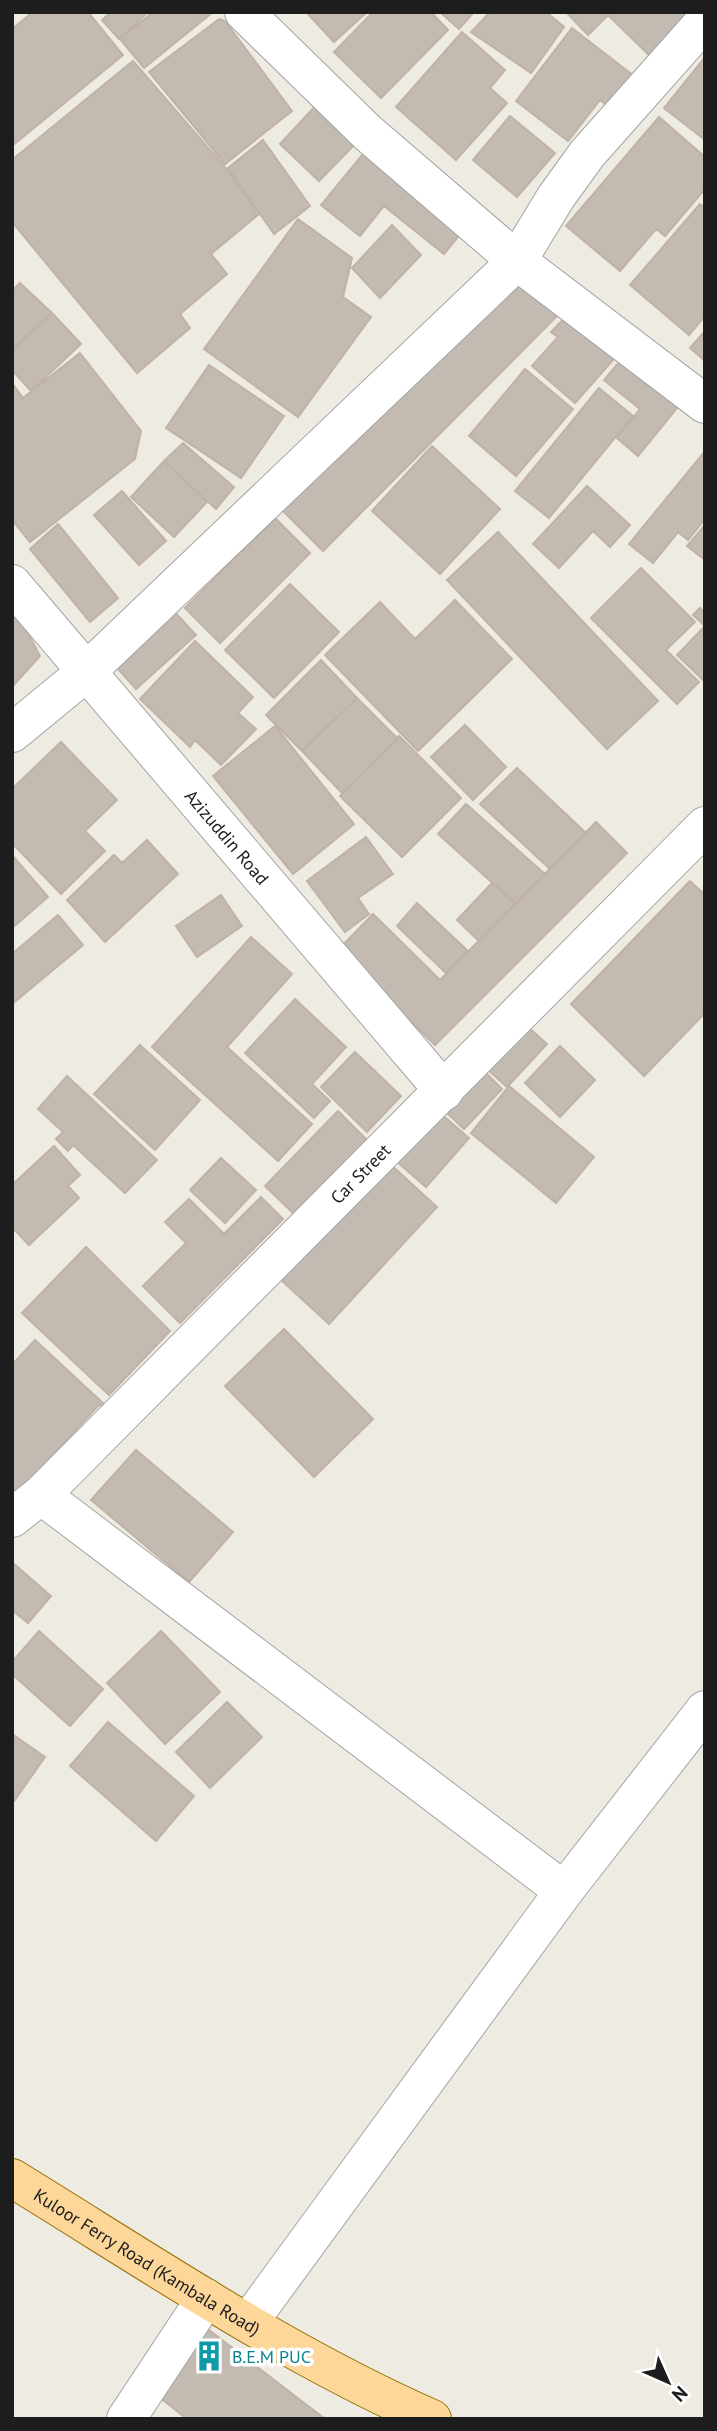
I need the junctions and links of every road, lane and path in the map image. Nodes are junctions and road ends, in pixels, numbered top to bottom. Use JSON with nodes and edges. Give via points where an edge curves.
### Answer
{"nodes":[{"id":1,"x":244,"y":12,"type":"edge"},
{"id":2,"x":705,"y":22,"type":"edge"},
{"id":3,"x":517,"y":261,"type":"junction"},
{"id":4,"x":705,"y":404,"type":"edge"},
{"id":5,"x":12,"y":584,"type":"edge"},
{"id":6,"x":85,"y":673,"type":"junction"},
{"id":7,"x":12,"y":733,"type":"edge"},
{"id":8,"x":701,"y":840,"type":"edge"},
{"id":9,"x":444,"y":1091,"type":"junction"},
{"id":10,"x":27,"y":1507,"type":"edge"},
{"id":11,"x":705,"y":1710,"type":"edge"},
{"id":12,"x":564,"y":1891,"type":"junction"},
{"id":13,"x":12,"y":2178,"type":"edge"},
{"id":14,"x":206,"y":2298,"type":"junction"},
{"id":15,"x":248,"y":2323,"type":"junction"},
{"id":16,"x":126,"y":2419,"type":"edge"},
{"id":17,"x":432,"y":2419,"type":"edge"}],
"edges":[{"from":1,"to":3,"type":"street","via":[[368,133]]},
{"from":2,"to":3,"type":"street","via":[[587,153]]},
{"from":3,"to":4,"type":"street"},
{"from":3,"to":6,"type":"street"},
{"from":5,"to":6,"type":"street","name":"Azizuddin Road"},
{"from":6,"to":7,"type":"street"},
{"from":6,"to":9,"type":"street","name":"Azizuddin Road"},
{"from":8,"to":9,"type":"street","name":"Car Street"},
{"from":9,"to":10,"type":"street","name":"Car Street"},
{"from":10,"to":12,"type":"street"},
{"from":11,"to":12,"type":"street"},
{"from":12,"to":15,"type":"street"},
{"from":13,"to":14,"type":"main road","name":"Kuloor Ferry Road (Kambala Road)"},
{"from":14,"to":15,"type":"main road","name":"Kuloor Ferry Road (Kambala Road)"},
{"from":14,"to":16,"type":"street"},
{"from":15,"to":17,"type":"main road","name":"Kuloor Ferry Road (Kambala Road)","via":[[361,2388]]}]}
